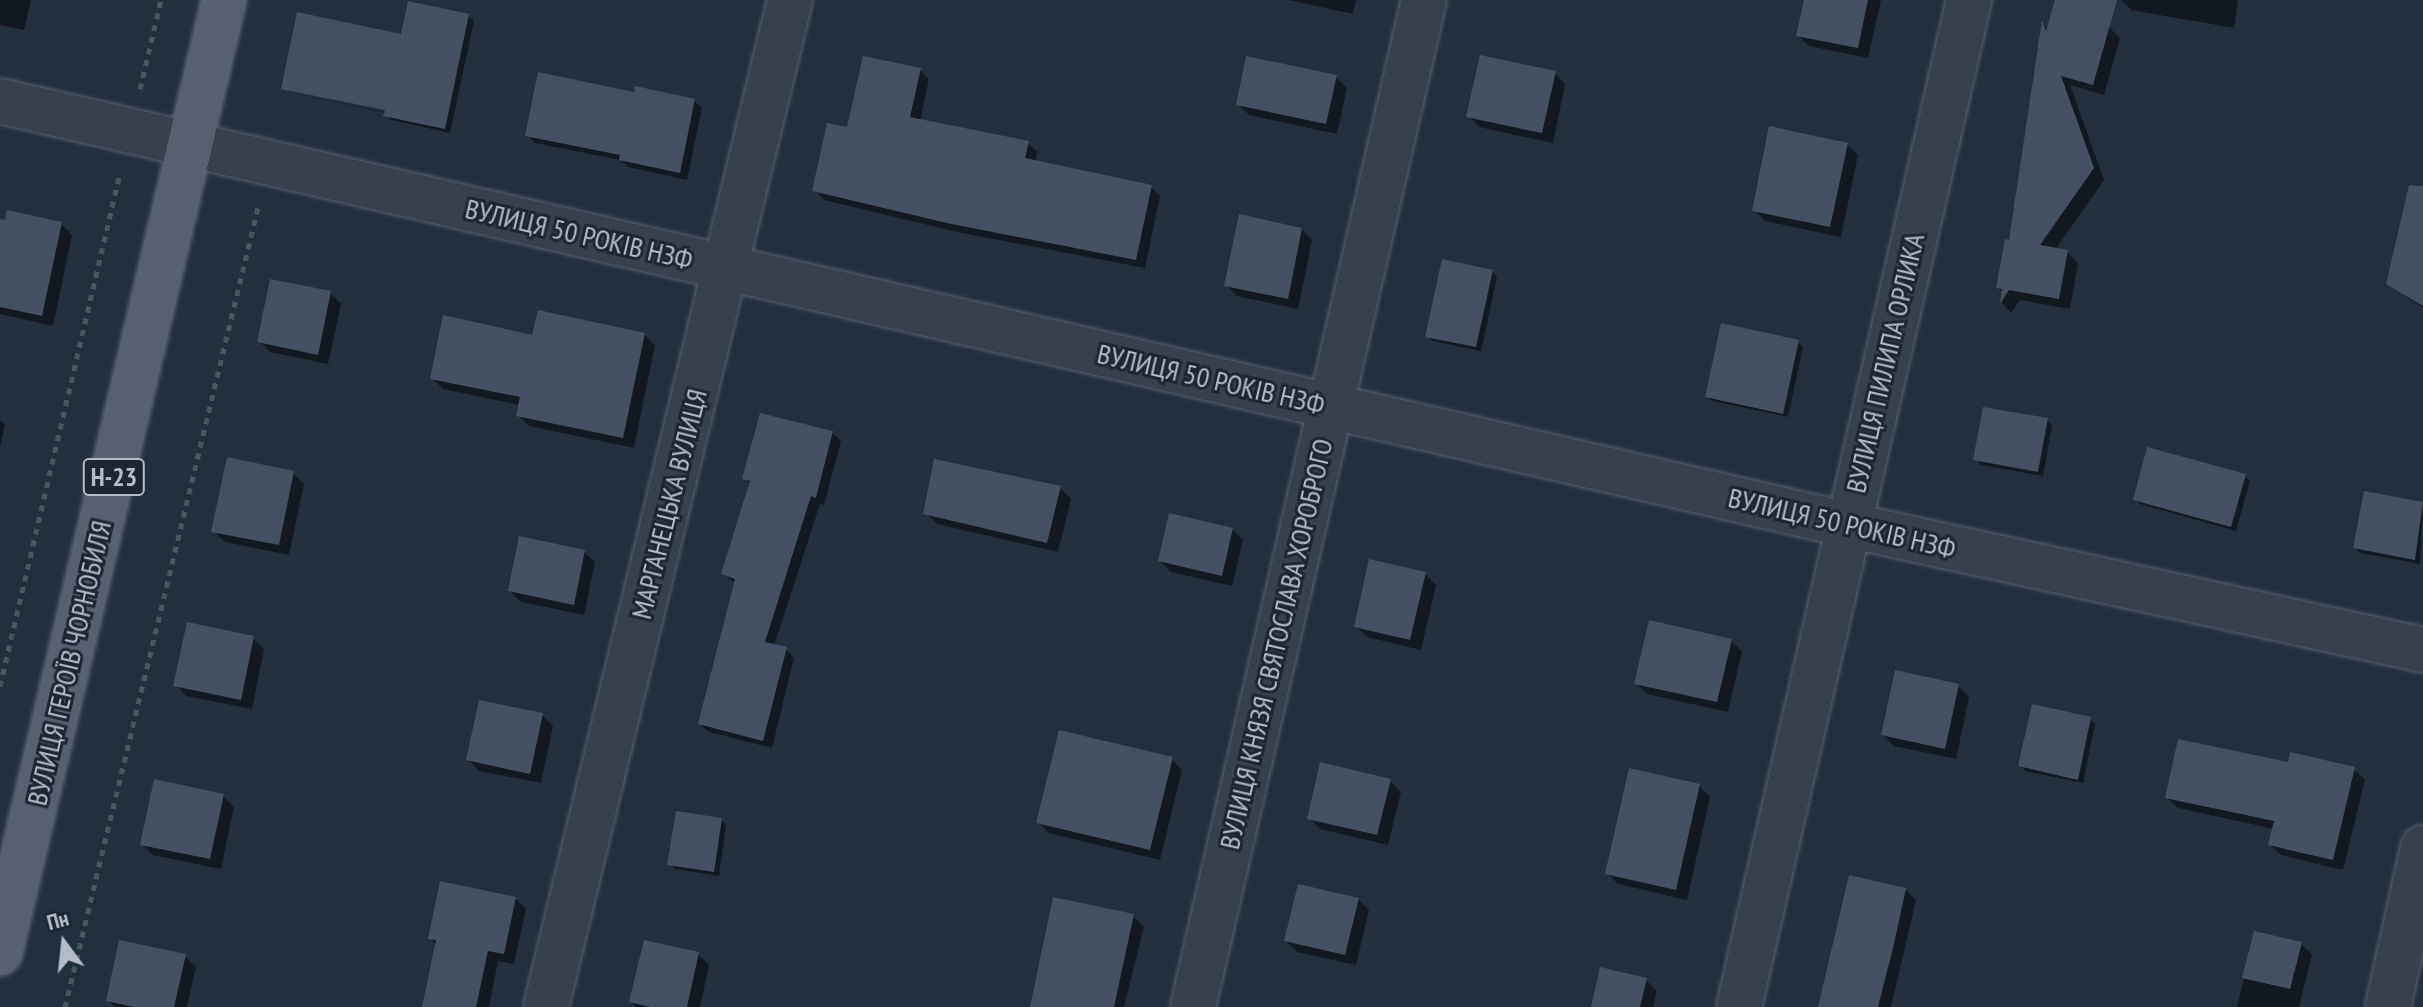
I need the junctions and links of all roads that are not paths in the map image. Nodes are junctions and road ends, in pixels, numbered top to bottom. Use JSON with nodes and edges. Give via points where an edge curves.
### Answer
{"nodes":[{"id":1,"x":224,"y":0,"type":"edge"},
{"id":2,"x":790,"y":0,"type":"edge"},
{"id":3,"x":1424,"y":0,"type":"edge"},
{"id":4,"x":1969,"y":0,"type":"edge"},
{"id":5,"x":0,"y":101,"type":"edge"},
{"id":6,"x":193,"y":146,"type":"junction"},
{"id":7,"x":727,"y":268,"type":"junction"},
{"id":8,"x":1331,"y":407,"type":"junction"},
{"id":9,"x":1848,"y":525,"type":"junction"},
{"id":10,"x":2423,"y":650,"type":"edge"},
{"id":11,"x":2423,"y":848,"type":"edge"},
{"id":12,"x":0,"y":953,"type":"edge"},
{"id":13,"x":546,"y":1007,"type":"edge"},
{"id":14,"x":1193,"y":1007,"type":"edge"},
{"id":15,"x":1739,"y":1007,"type":"edge"},
{"id":16,"x":2388,"y":1007,"type":"edge"}],
"edges":[{"from":1,"to":6,"type":"main road","name":"ВУЛИЦЯ ГЕРОЇВ ЧОРНОБИЛЯ","number":"Н-23"},
{"from":2,"to":7,"type":"street","name":"МАРГАНЕЦЬКА ВУЛИЦЯ"},
{"from":3,"to":8,"type":"street","name":"ВУЛИЦЯ КНЯЗЯ СВЯТОСЛАВА ХОРОБРОГО"},
{"from":4,"to":9,"type":"street","name":"ВУЛИЦЯ ПИЛИПА ОРЛИКА"},
{"from":5,"to":6,"type":"street","name":"ВУЛИЦЯ 50 РОКІВ НЗФ"},
{"from":6,"to":7,"type":"street","name":"ВУЛИЦЯ 50 РОКІВ НЗФ"},
{"from":6,"to":12,"type":"main road","name":"ВУЛИЦЯ ГЕРОЇВ ЧОРНОБИЛЯ","number":"Н-23"},
{"from":7,"to":8,"type":"street","name":"ВУЛИЦЯ 50 РОКІВ НЗФ"},
{"from":7,"to":13,"type":"street","name":"МАРГАНЕЦЬКА ВУЛИЦЯ"},
{"from":8,"to":9,"type":"street","name":"ВУЛИЦЯ 50 РОКІВ НЗФ"},
{"from":8,"to":14,"type":"street","name":"ВУЛИЦЯ КНЯЗЯ СВЯТОСЛАВА ХОРОБРОГО"},
{"from":9,"to":10,"type":"street","name":"ВУЛИЦЯ 50 РОКІВ НЗФ"},
{"from":9,"to":15,"type":"street","name":"ВУЛИЦЯ ПИЛИПА ОРЛИКА"},
{"from":11,"to":16,"type":"street"}]}
